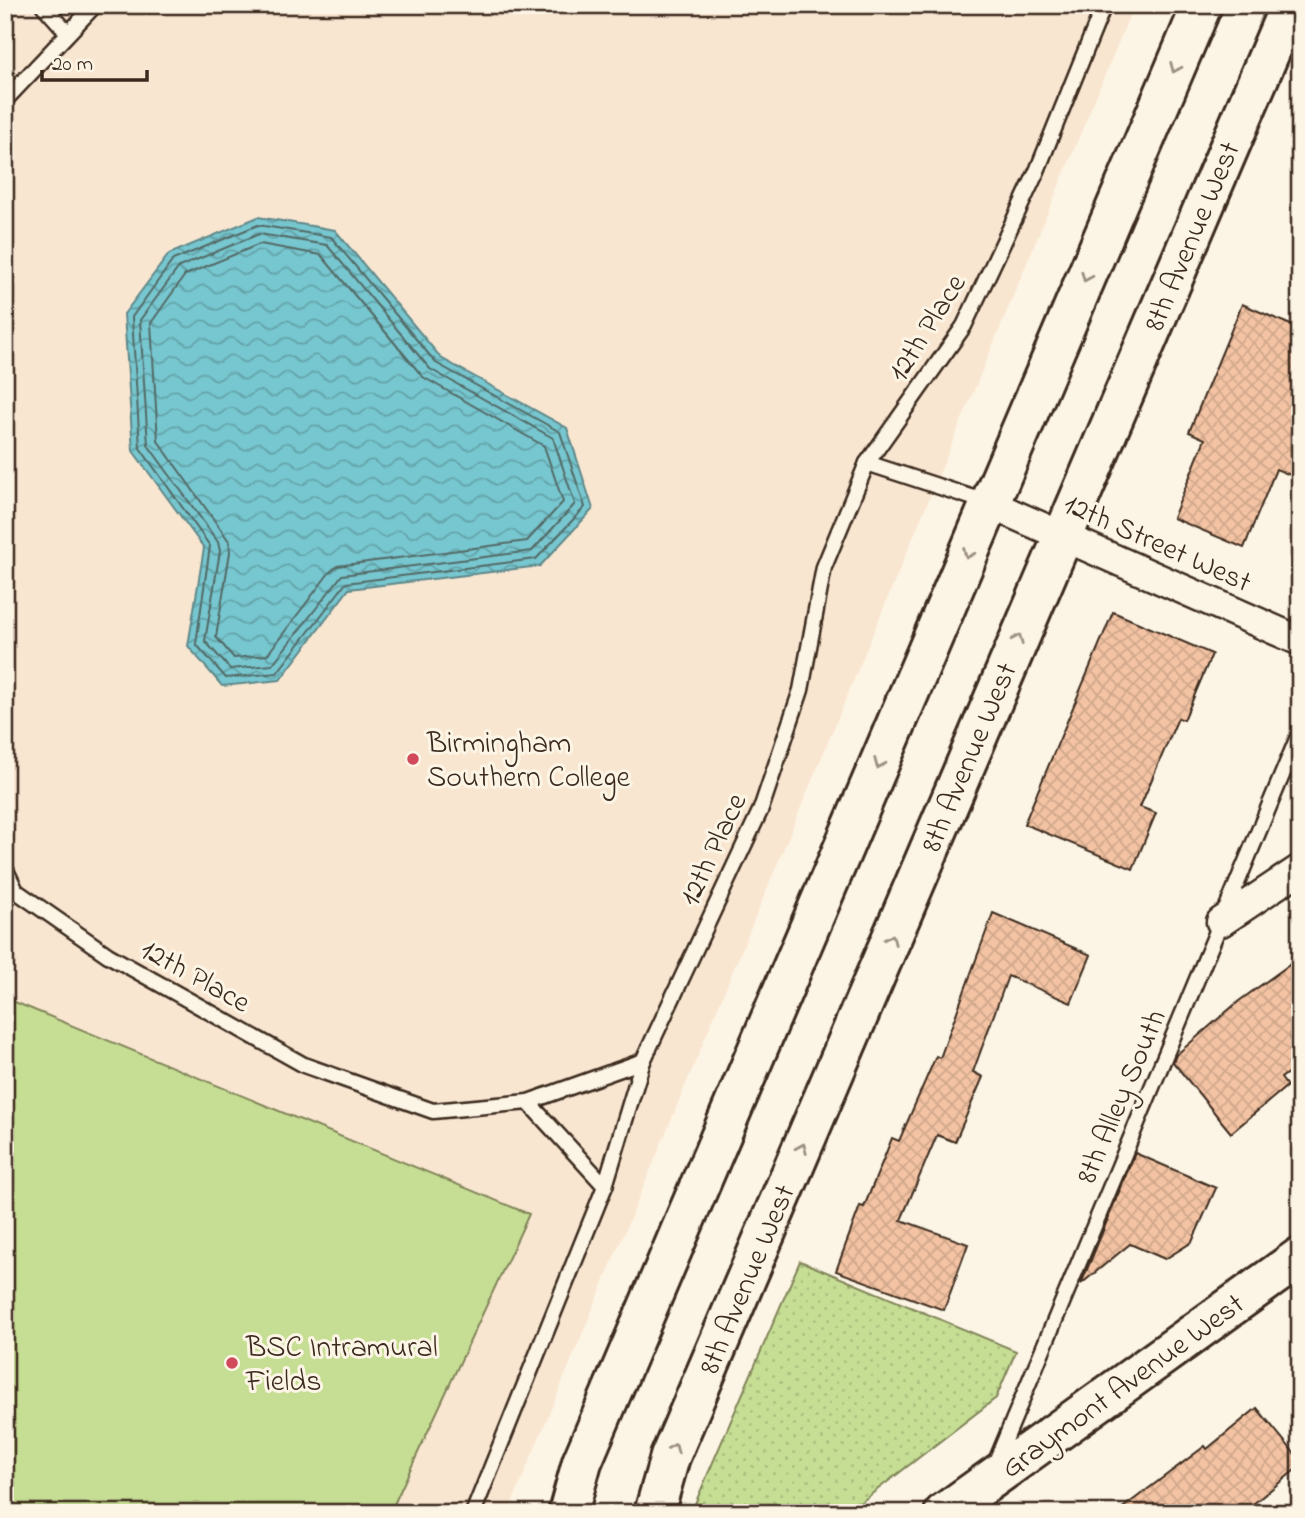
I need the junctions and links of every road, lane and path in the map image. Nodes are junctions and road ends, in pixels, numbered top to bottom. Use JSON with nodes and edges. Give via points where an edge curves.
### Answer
{"nodes":[{"id":1,"x":43,"y":5,"type":"edge"},
{"id":2,"x":95,"y":5,"type":"edge"},
{"id":3,"x":1104,"y":5,"type":"edge"},
{"id":4,"x":1202,"y":5,"type":"edge"},
{"id":5,"x":1290,"y":5,"type":"edge"},
{"id":6,"x":68,"y":33,"type":"junction"},
{"id":7,"x":5,"y":92,"type":"edge"},
{"id":8,"x":867,"y":463,"type":"junction"},
{"id":9,"x":990,"y":504,"type":"junction"},
{"id":10,"x":1062,"y":535,"type":"junction"},
{"id":11,"x":1300,"y":641,"type":"edge"},
{"id":12,"x":1300,"y":732,"type":"edge"},
{"id":13,"x":5,"y":868,"type":"edge"},
{"id":14,"x":1300,"y":869,"type":"edge"},
{"id":15,"x":1221,"y":922,"type":"junction"},
{"id":16,"x":643,"y":1061,"type":"junction"},
{"id":17,"x":528,"y":1102,"type":"junction"},
{"id":18,"x":605,"y":1186,"type":"junction"},
{"id":19,"x":1300,"y":1257,"type":"edge"},
{"id":20,"x":988,"y":1481,"type":"junction"},
{"id":21,"x":473,"y":1513,"type":"edge"},
{"id":22,"x":568,"y":1513,"type":"edge"},
{"id":23,"x":654,"y":1513,"type":"edge"},
{"id":24,"x":944,"y":1513,"type":"edge"}],
"edges":[{"from":1,"to":6,"type":"lane"},
{"from":2,"to":6,"type":"lane"},
{"from":3,"to":8,"type":"lane","name":"12th Place","via":[[1037,172],[964,326]]},
{"from":4,"to":9,"type":"main road","one_way":true},
{"from":5,"to":10,"type":"main road","name":"8th Avenue West"},
{"from":6,"to":7,"type":"lane","via":[[9,96]]},
{"from":8,"to":9,"type":"lane"},
{"from":8,"to":16,"type":"lane","name":"12th Place","via":[[824,567],[801,690],[761,809]]},
{"from":9,"to":10,"type":"street","name":"12th Street West"},
{"from":9,"to":22,"type":"main road","one_way":true,"via":[[582,1462]]},
{"from":10,"to":11,"type":"street","name":"12th Street West"},
{"from":23,"to":10,"type":"main road","name":"8th Avenue West","one_way":true,"via":[[670,1457]]},
{"from":12,"to":15,"type":"lane","name":"8th Alley South"},
{"from":13,"to":17,"type":"lane","name":"12th Place","via":[[16,891],[108,955],[304,1065],[433,1111]]},
{"from":14,"to":15,"type":"street"},
{"from":15,"to":20,"type":"lane","name":"8th Alley South"},
{"from":16,"to":17,"type":"lane","name":"12th Place"},
{"from":16,"to":18,"type":"lane"},
{"from":17,"to":18,"type":"lane"},
{"from":18,"to":21,"type":"lane"},
{"from":19,"to":20,"type":"main road","name":"Graymont Avenue West"},
{"from":20,"to":24,"type":"main road","name":"Graymont Avenue West"}]}
